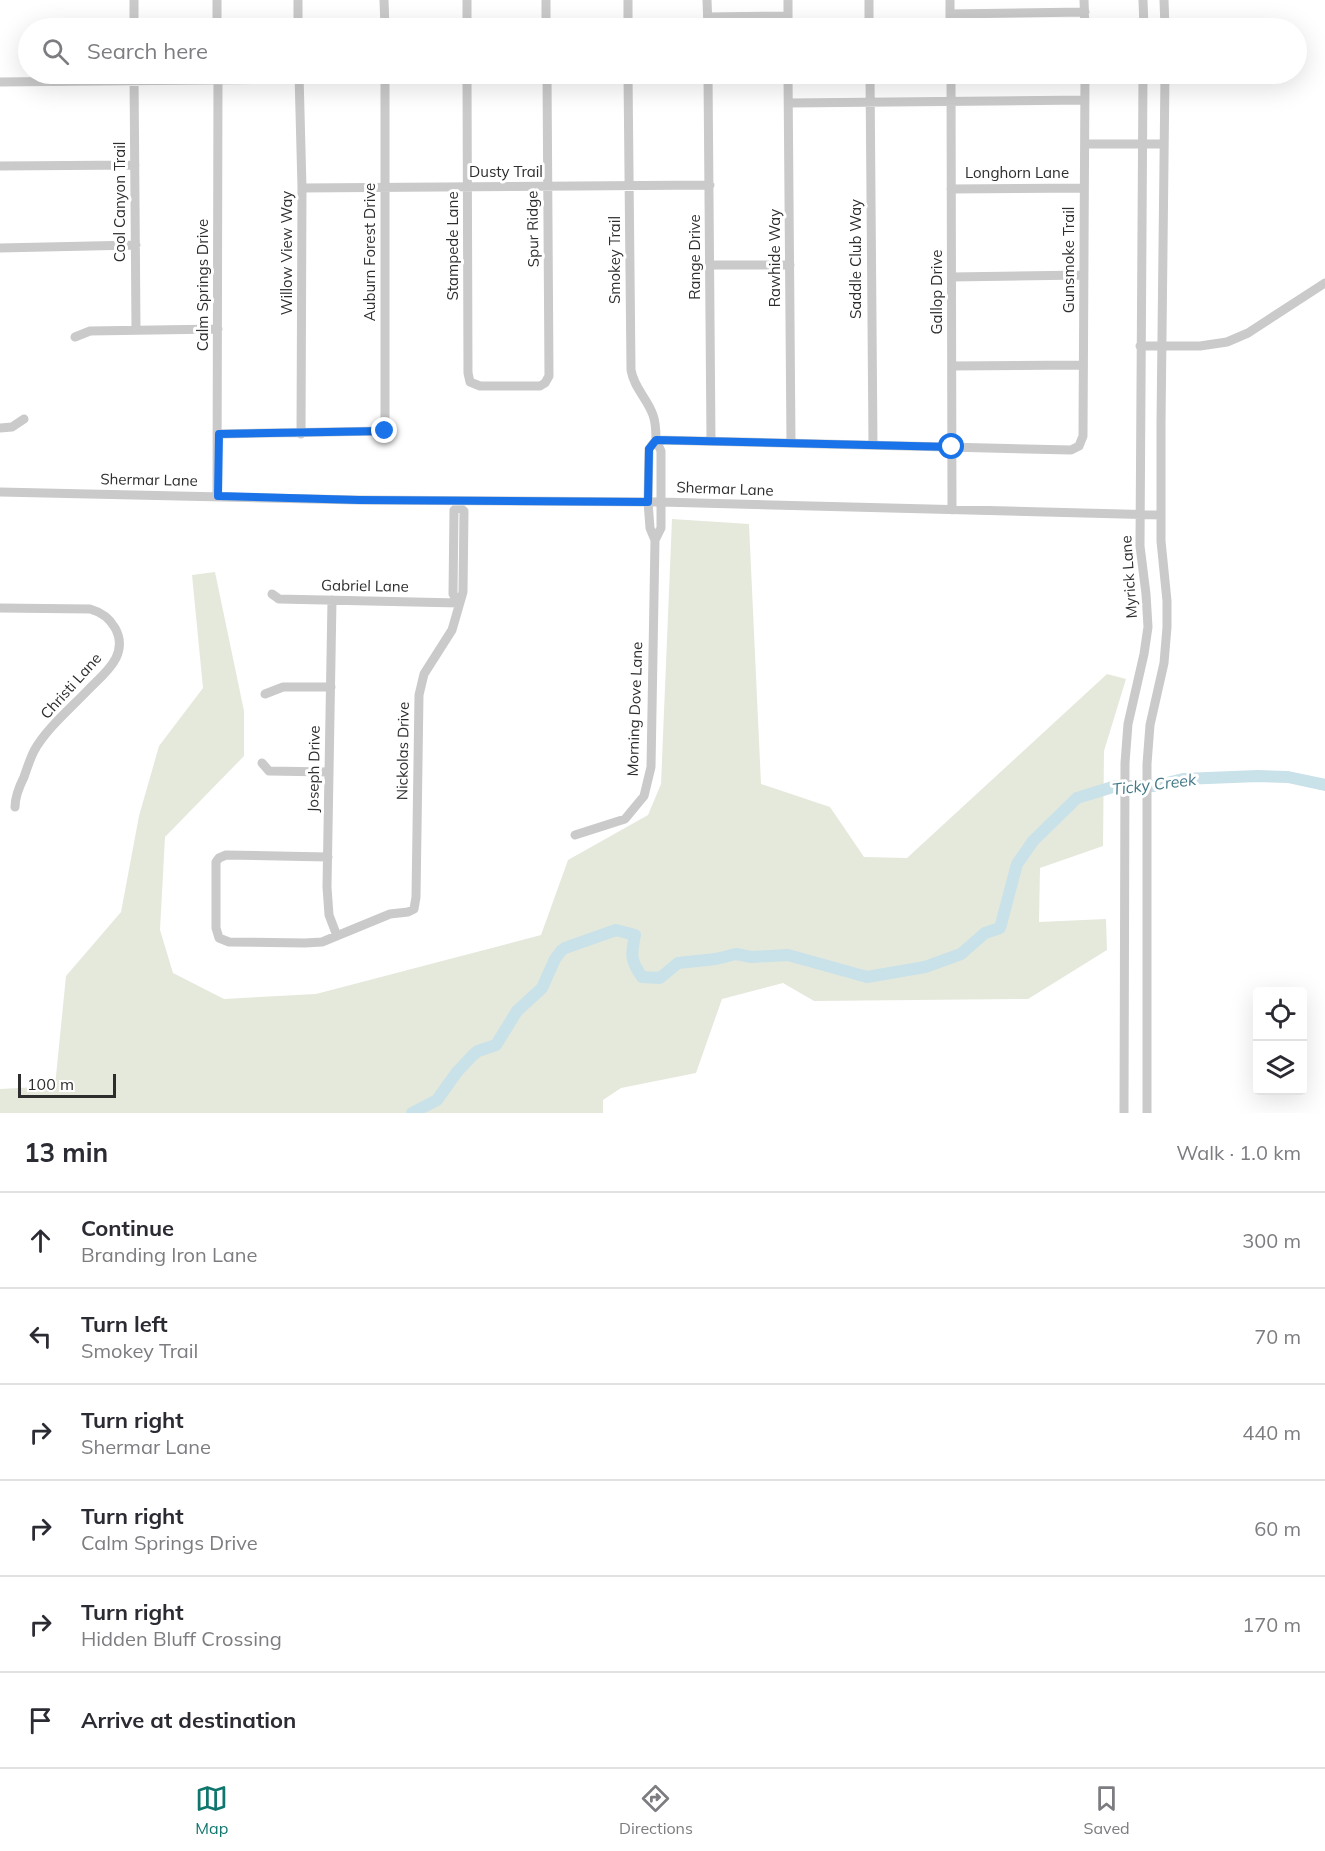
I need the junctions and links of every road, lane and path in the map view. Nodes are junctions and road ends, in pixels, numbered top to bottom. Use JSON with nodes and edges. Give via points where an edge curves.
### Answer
{"nodes":[{"id":1,"x":134,"y":0,"type":"edge"},
{"id":2,"x":217,"y":0,"type":"edge"},
{"id":3,"x":298,"y":0,"type":"edge"},
{"id":4,"x":384,"y":0,"type":"edge"},
{"id":5,"x":467,"y":0,"type":"edge"},
{"id":6,"x":546,"y":0,"type":"edge"},
{"id":7,"x":628,"y":0,"type":"edge"},
{"id":8,"x":707,"y":0,"type":"edge"},
{"id":9,"x":788,"y":0,"type":"edge"},
{"id":10,"x":869,"y":0,"type":"edge"},
{"id":11,"x":950,"y":0,"type":"edge"},
{"id":12,"x":1084,"y":0,"type":"edge"},
{"id":13,"x":1143,"y":0,"type":"edge"},
{"id":14,"x":1164,"y":0,"type":"edge"},
{"id":15,"x":1085,"y":12,"type":"junction"},
{"id":16,"x":950,"y":14,"type":"junction"},
{"id":17,"x":788,"y":16,"type":"joint"},
{"id":18,"x":708,"y":17,"type":"joint"},
{"id":19,"x":134,"y":18,"type":"edge"},
{"id":20,"x":217,"y":18,"type":"edge"},
{"id":21,"x":298,"y":18,"type":"edge"},
{"id":22,"x":385,"y":18,"type":"edge"},
{"id":23,"x":467,"y":18,"type":"edge"},
{"id":24,"x":546,"y":18,"type":"edge"},
{"id":25,"x":628,"y":18,"type":"edge"},
{"id":26,"x":869,"y":18,"type":"edge"},
{"id":27,"x":950,"y":18,"type":"edge"},
{"id":28,"x":1085,"y":18,"type":"edge"},
{"id":29,"x":1144,"y":18,"type":"edge"},
{"id":30,"x":1165,"y":18,"type":"edge"},
{"id":31,"x":18,"y":81,"type":"edge"},
{"id":32,"x":0,"y":82,"type":"edge"},
{"id":33,"x":134,"y":84,"type":"edge"},
{"id":34,"x":218,"y":84,"type":"edge"},
{"id":35,"x":299,"y":84,"type":"edge"},
{"id":36,"x":385,"y":84,"type":"edge"},
{"id":37,"x":467,"y":84,"type":"edge"},
{"id":38,"x":547,"y":84,"type":"edge"},
{"id":39,"x":628,"y":84,"type":"edge"},
{"id":40,"x":708,"y":84,"type":"edge"},
{"id":41,"x":788,"y":84,"type":"edge"},
{"id":42,"x":870,"y":84,"type":"edge"},
{"id":43,"x":951,"y":84,"type":"edge"},
{"id":44,"x":1085,"y":84,"type":"edge"},
{"id":45,"x":1143,"y":84,"type":"edge"},
{"id":46,"x":1165,"y":84,"type":"edge"},
{"id":47,"x":1085,"y":100,"type":"junction"},
{"id":48,"x":951,"y":101,"type":"junction"},
{"id":49,"x":870,"y":102,"type":"junction"},
{"id":50,"x":789,"y":103,"type":"junction"},
{"id":51,"x":1085,"y":144,"type":"junction"},
{"id":52,"x":1142,"y":144,"type":"junction"},
{"id":53,"x":1164,"y":144,"type":"junction"},
{"id":54,"x":135,"y":165,"type":"junction"},
{"id":55,"x":0,"y":166,"type":"edge"},
{"id":56,"x":710,"y":185,"type":"junction"},
{"id":57,"x":629,"y":186,"type":"junction"},
{"id":58,"x":467,"y":187,"type":"junction"},
{"id":59,"x":548,"y":187,"type":"junction"},
{"id":60,"x":302,"y":188,"type":"junction"},
{"id":61,"x":386,"y":188,"type":"junction"},
{"id":62,"x":1084,"y":188,"type":"junction"},
{"id":63,"x":951,"y":189,"type":"junction"},
{"id":64,"x":135,"y":245,"type":"junction"},
{"id":65,"x":0,"y":248,"type":"edge"},
{"id":66,"x":790,"y":265,"type":"junction"},
{"id":67,"x":710,"y":266,"type":"junction"},
{"id":68,"x":1084,"y":275,"type":"junction"},
{"id":69,"x":952,"y":277,"type":"junction"},
{"id":70,"x":1325,"y":283,"type":"edge"},
{"id":71,"x":136,"y":329,"type":"junction"},
{"id":72,"x":218,"y":329,"type":"junction"},
{"id":73,"x":75,"y":337,"type":"dead end"},
{"id":74,"x":1140,"y":346,"type":"junction"},
{"id":75,"x":1162,"y":346,"type":"junction"},
{"id":76,"x":1083,"y":365,"type":"junction"},
{"id":77,"x":952,"y":366,"type":"junction"},
{"id":78,"x":471,"y":382,"type":"joint"},
{"id":79,"x":24,"y":419,"type":"dead end"},
{"id":80,"x":0,"y":428,"type":"edge"},
{"id":81,"x":219,"y":434,"type":"junction"},
{"id":82,"x":301,"y":434,"type":"junction"},
{"id":83,"x":656,"y":440,"type":"junction"},
{"id":84,"x":711,"y":441,"type":"junction"},
{"id":85,"x":791,"y":443,"type":"junction"},
{"id":86,"x":873,"y":445,"type":"junction"},
{"id":87,"x":952,"y":447,"type":"junction"},
{"id":88,"x":0,"y":492,"type":"edge"},
{"id":89,"x":218,"y":496,"type":"junction"},
{"id":90,"x":648,"y":502,"type":"junction"},
{"id":91,"x":661,"y":502,"type":"junction"},
{"id":92,"x":460,"y":504,"type":"junction"},
{"id":93,"x":952,"y":510,"type":"junction"},
{"id":94,"x":1140,"y":514,"type":"junction"},
{"id":95,"x":1161,"y":515,"type":"junction"},
{"id":96,"x":655,"y":540,"type":"junction"},
{"id":97,"x":272,"y":594,"type":"dead end"},
{"id":98,"x":332,"y":600,"type":"junction"},
{"id":99,"x":459,"y":603,"type":"junction"},
{"id":100,"x":0,"y":608,"type":"edge"},
{"id":101,"x":331,"y":687,"type":"junction"},
{"id":102,"x":266,"y":694,"type":"dead end"},
{"id":103,"x":262,"y":763,"type":"dead end"},
{"id":104,"x":329,"y":772,"type":"junction"},
{"id":105,"x":15,"y":807,"type":"dead end"},
{"id":106,"x":575,"y":835,"type":"dead end"},
{"id":107,"x":328,"y":857,"type":"junction"},
{"id":108,"x":337,"y":936,"type":"junction"},
{"id":109,"x":1124,"y":1113,"type":"edge"},
{"id":110,"x":1147,"y":1113,"type":"edge"}],
"edges":[{"from":1,"to":19,"type":"street"},
{"from":2,"to":20,"type":"street"},
{"from":3,"to":21,"type":"street"},
{"from":4,"to":22,"type":"street"},
{"from":5,"to":23,"type":"street"},
{"from":6,"to":24,"type":"street"},
{"from":7,"to":25,"type":"street"},
{"from":8,"to":18,"type":"street"},
{"from":9,"to":17,"type":"street"},
{"from":10,"to":26,"type":"street"},
{"from":11,"to":16,"type":"street"},
{"from":12,"to":15,"type":"street"},
{"from":13,"to":29,"type":"street"},
{"from":14,"to":30,"type":"street"},
{"from":15,"to":16,"type":"street"},
{"from":15,"to":28,"type":"street"},
{"from":16,"to":27,"type":"street"},
{"from":17,"to":18,"type":"street"},
{"from":31,"to":32,"type":"street"},
{"from":33,"to":54,"type":"street","name":"Cool Canyon Trail"},
{"from":34,"to":72,"type":"street","name":"Calm Springs Drive"},
{"from":35,"to":60,"type":"street","name":"Willow View Way"},
{"from":36,"to":61,"type":"street","name":"Auburn Forest Drive"},
{"from":37,"to":58,"type":"street","name":"Stampede Lane"},
{"from":38,"to":59,"type":"street","name":"Spur Ridge"},
{"from":39,"to":57,"type":"street","name":"Smokey Trail"},
{"from":40,"to":56,"type":"street","name":"Range Drive"},
{"from":41,"to":50,"type":"street","name":"Rawhide Way"},
{"from":42,"to":49,"type":"street","name":"Saddle Club Way"},
{"from":43,"to":48,"type":"street","name":"Gallop Drive"},
{"from":44,"to":47,"type":"street","name":"Gunsmoke Trail"},
{"from":45,"to":52,"type":"street","name":"Myrick Lane"},
{"from":46,"to":53,"type":"street"},
{"from":47,"to":48,"type":"street"},
{"from":47,"to":51,"type":"street","name":"Gunsmoke Trail"},
{"from":48,"to":49,"type":"street"},
{"from":48,"to":63,"type":"street","name":"Gallop Drive"},
{"from":49,"to":50,"type":"street"},
{"from":49,"to":86,"type":"street","name":"Saddle Club Way"},
{"from":50,"to":66,"type":"street","name":"Rawhide Way"},
{"from":51,"to":52,"type":"street"},
{"from":51,"to":62,"type":"street","name":"Gunsmoke Trail"},
{"from":52,"to":53,"type":"street"},
{"from":52,"to":74,"type":"street","name":"Myrick Lane"},
{"from":53,"to":75,"type":"street"},
{"from":54,"to":55,"type":"street"},
{"from":54,"to":64,"type":"street","name":"Cool Canyon Trail"},
{"from":56,"to":57,"type":"street","name":"Dusty Trail"},
{"from":56,"to":67,"type":"street","name":"Range Drive"},
{"from":57,"to":59,"type":"street","name":"Dusty Trail"},
{"from":57,"to":83,"type":"street","name":"Smokey Trail","via":[[631,370],[653,414]]},
{"from":58,"to":59,"type":"street","name":"Dusty Trail"},
{"from":58,"to":61,"type":"street","name":"Dusty Trail"},
{"from":58,"to":78,"type":"street","name":"Stampede Lane"},
{"from":59,"to":78,"type":"street","name":"Spur Ridge","via":[[549,376],[545,383],[535,386],[480,386]]},
{"from":60,"to":61,"type":"street","name":"Dusty Trail"},
{"from":60,"to":82,"type":"street","name":"Willow View Way"},
{"from":61,"to":82,"type":"street","name":"Auburn Forest Drive","via":[[385,431]]},
{"from":62,"to":63,"type":"street","name":"Longhorn Lane"},
{"from":62,"to":68,"type":"street","name":"Gunsmoke Trail"},
{"from":63,"to":69,"type":"street","name":"Gallop Drive"},
{"from":64,"to":65,"type":"street"},
{"from":64,"to":71,"type":"street","name":"Cool Canyon Trail"},
{"from":66,"to":67,"type":"street"},
{"from":66,"to":85,"type":"street","name":"Rawhide Way"},
{"from":67,"to":84,"type":"street","name":"Range Drive"},
{"from":68,"to":69,"type":"street"},
{"from":68,"to":76,"type":"street","name":"Gunsmoke Trail"},
{"from":69,"to":77,"type":"street","name":"Gallop Drive"},
{"from":70,"to":75,"type":"street","via":[[1235,339],[1209,346]]},
{"from":71,"to":72,"type":"street"},
{"from":71,"to":73,"type":"street","via":[[90,331]]},
{"from":72,"to":81,"type":"street","name":"Calm Springs Drive"},
{"from":74,"to":75,"type":"street"},
{"from":74,"to":94,"type":"street","name":"Myrick Lane"},
{"from":75,"to":95,"type":"street"},
{"from":76,"to":77,"type":"street"},
{"from":76,"to":87,"type":"street","name":"Gunsmoke Trail","via":[[1083,436],[1079,446],[1071,450]]},
{"from":77,"to":87,"type":"street","name":"Gallop Drive"},
{"from":79,"to":80,"type":"street"},
{"from":81,"to":82,"type":"street"},
{"from":81,"to":89,"type":"street","name":"Calm Springs Drive"},
{"from":83,"to":84,"type":"street"},
{"from":83,"to":90,"type":"street","name":"Smokey Trail","via":[[649,449]]},
{"from":83,"to":91,"type":"street","name":"Smokey Trail","via":[[661,451]]},
{"from":84,"to":85,"type":"street"},
{"from":85,"to":86,"type":"street"},
{"from":86,"to":87,"type":"street"},
{"from":87,"to":93,"type":"street","name":"Gallop Drive"},
{"from":88,"to":89,"type":"street","name":"Shermar Lane"},
{"from":89,"to":92,"type":"street","name":"Shermar Lane"},
{"from":90,"to":91,"type":"street","name":"Shermar Lane"},
{"from":90,"to":92,"type":"street","name":"Shermar Lane"},
{"from":90,"to":96,"type":"street","name":"Morning Dove Lane"},
{"from":91,"to":93,"type":"street","name":"Shermar Lane"},
{"from":91,"to":96,"type":"street","name":"Morning Dove Lane","via":[[661,528]]},
{"from":92,"to":99,"type":"street","name":"Nickolas Drive","via":[[454,510],[453,594]]},
{"from":93,"to":94,"type":"street","name":"Shermar Lane"},
{"from":94,"to":95,"type":"street","name":"Shermar Lane"},
{"from":94,"to":109,"type":"street","name":"Myrick Lane","via":[[1148,627],[1128,724],[1125,763]]},
{"from":95,"to":110,"type":"street","via":[[1167,627],[1147,764]]},
{"from":96,"to":106,"type":"street","name":"Morning Dove Lane","via":[[651,767],[644,796],[625,819]]},
{"from":97,"to":98,"type":"street","name":"Gabriel Lane","via":[[279,599]]},
{"from":98,"to":99,"type":"street","name":"Gabriel Lane"},
{"from":98,"to":101,"type":"street","name":"Joseph Drive"},
{"from":99,"to":108,"type":"street","name":"Nickolas Drive","via":[[452,630],[424,674],[419,695],[414,909],[390,914]]},
{"from":100,"to":105,"type":"street","name":"Christi Lane","via":[[98,611],[114,624],[119,638],[118,653],[111,666],[34,751],[15,797]]},
{"from":101,"to":102,"type":"street","via":[[283,687]]},
{"from":101,"to":104,"type":"street","name":"Joseph Drive"},
{"from":103,"to":104,"type":"street","via":[[269,771]]},
{"from":104,"to":107,"type":"street","name":"Joseph Drive"},
{"from":107,"to":108,"type":"street","name":"Joseph Drive","via":[[329,915]]},
{"from":107,"to":108,"type":"street","via":[[219,858],[216,928],[219,938],[229,942],[305,943]]}]}
